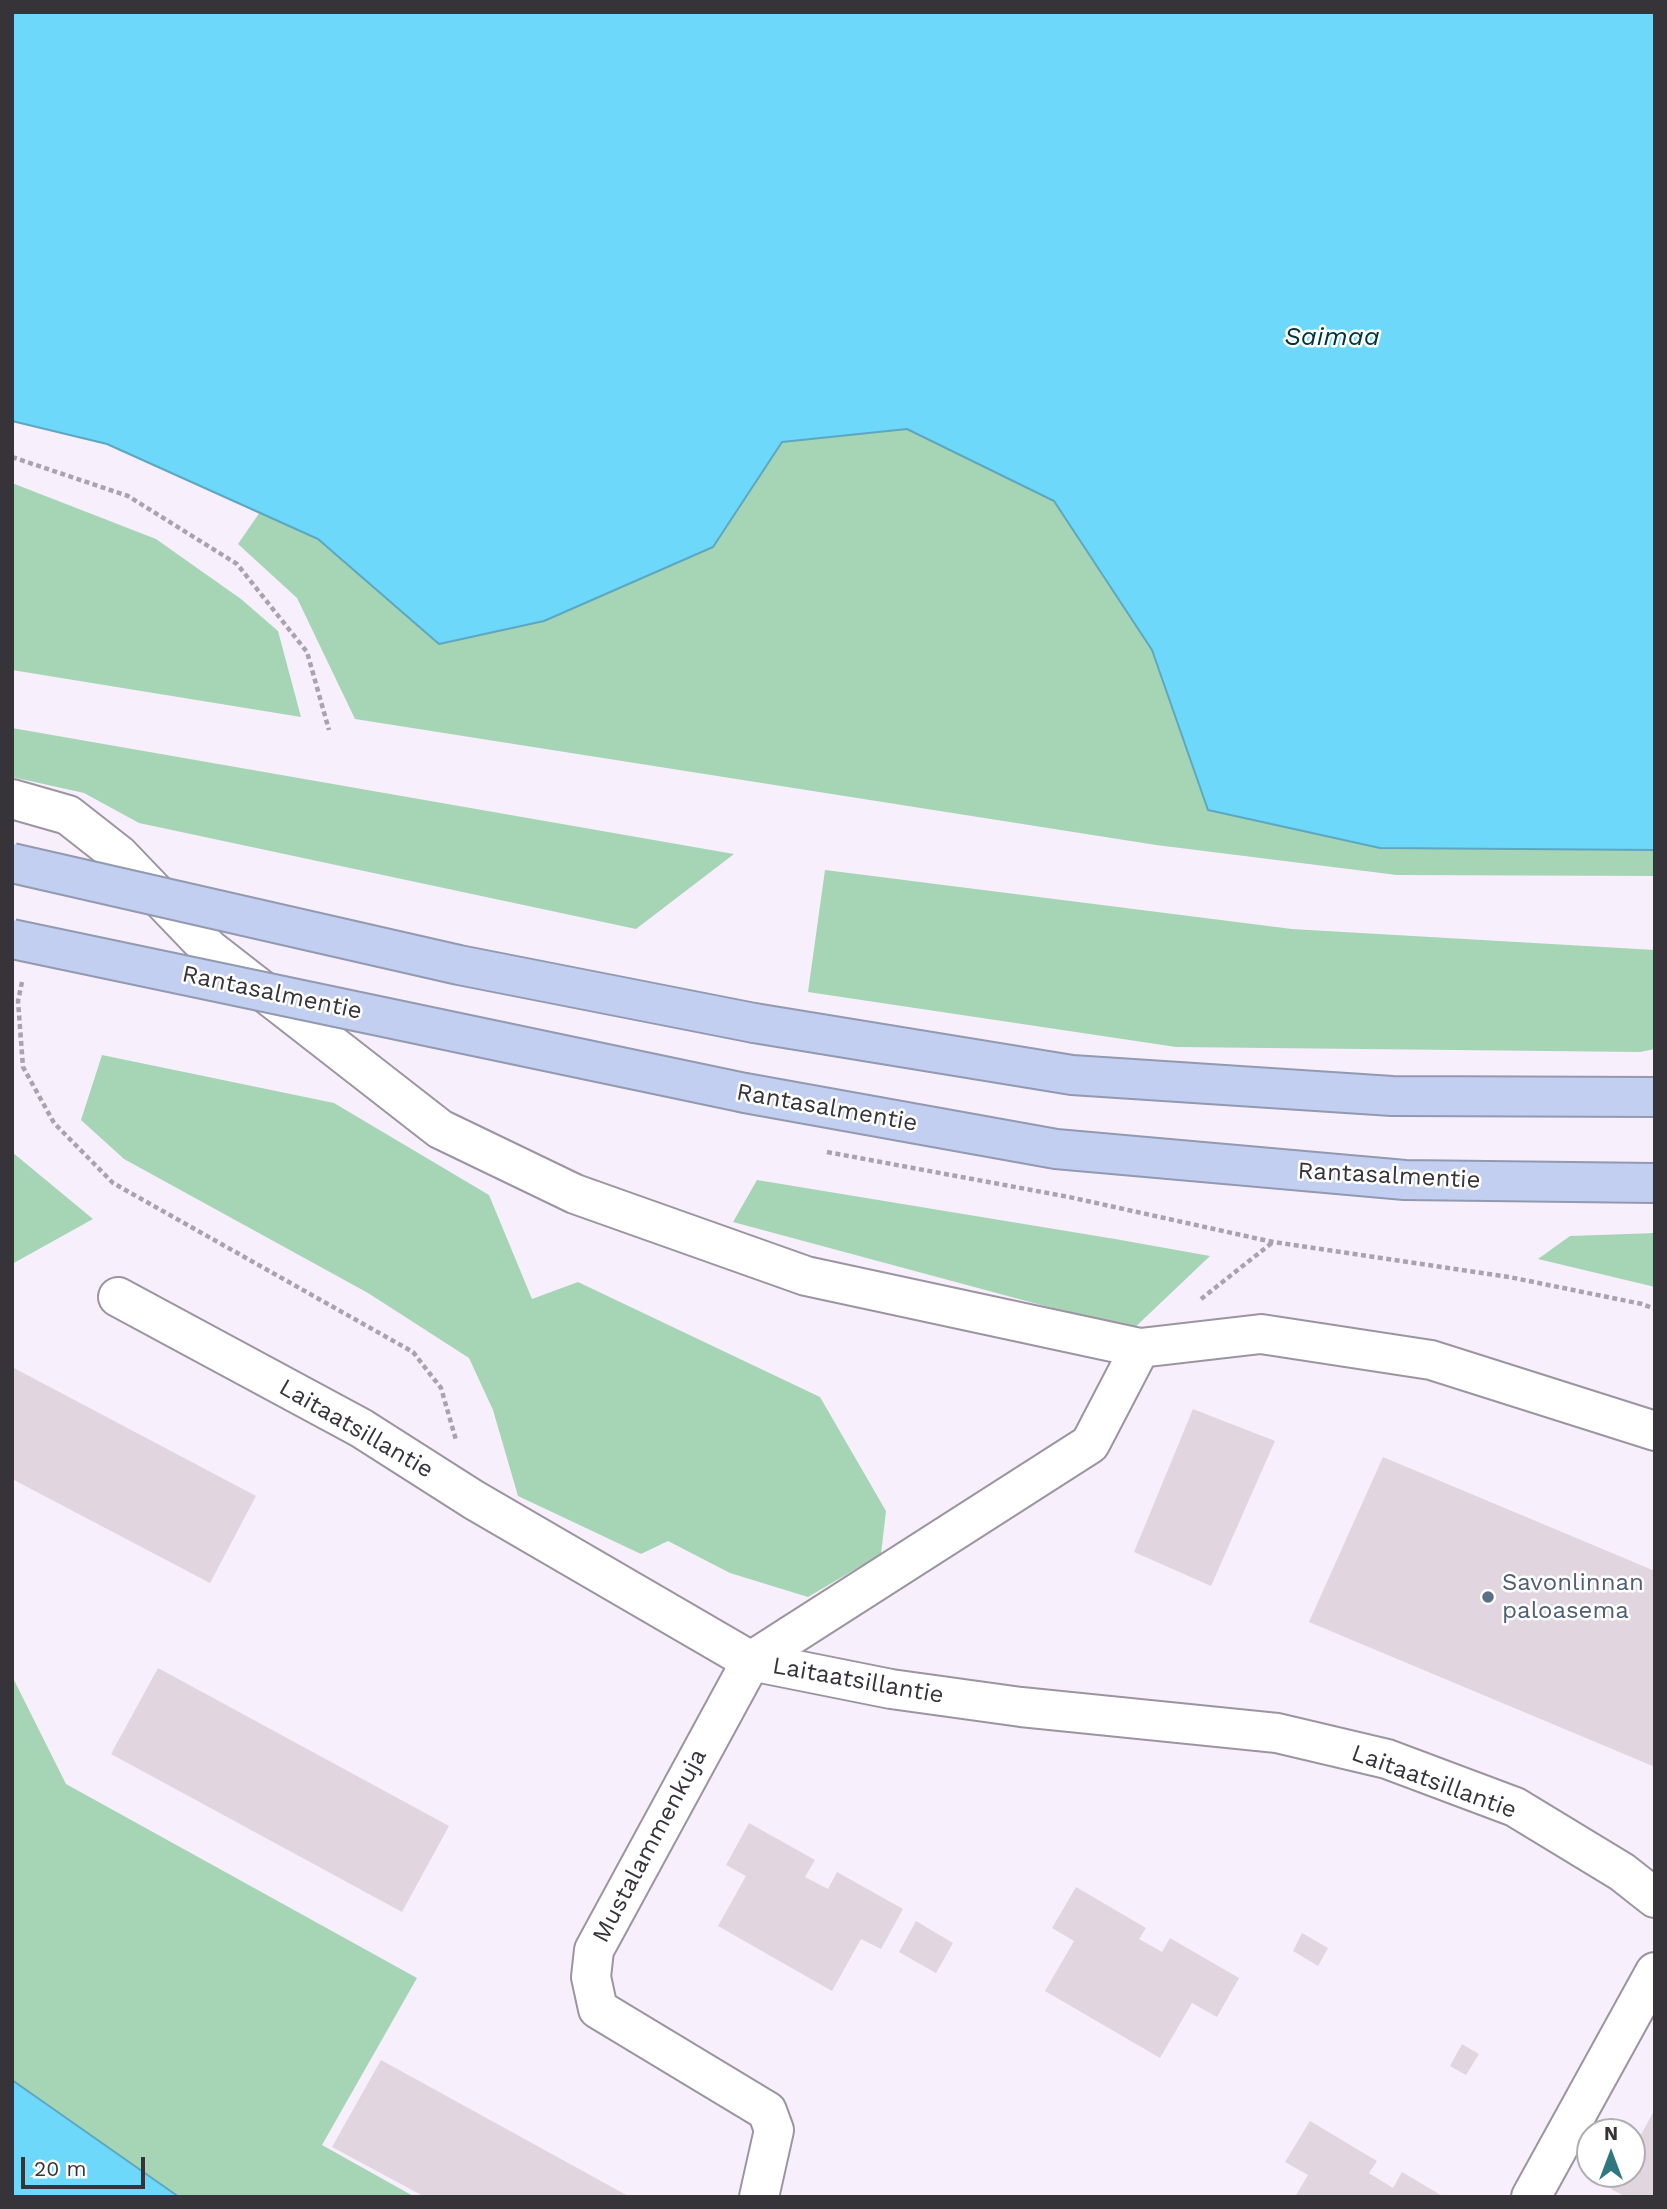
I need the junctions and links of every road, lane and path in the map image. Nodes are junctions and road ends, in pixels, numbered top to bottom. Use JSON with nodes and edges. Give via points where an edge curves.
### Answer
{"nodes":[{"id":1,"x":12,"y":457,"type":"edge"},
{"id":2,"x":329,"y":730,"type":"dead end"},
{"id":3,"x":12,"y":799,"type":"edge"},
{"id":4,"x":12,"y":863,"type":"edge"},
{"id":5,"x":12,"y":939,"type":"edge"},
{"id":6,"x":22,"y":981,"type":"dead end"},
{"id":7,"x":1655,"y":1097,"type":"edge"},
{"id":8,"x":824,"y":1152,"type":"dead end"},
{"id":9,"x":1655,"y":1183,"type":"edge"},
{"id":10,"x":1273,"y":1242,"type":"junction"},
{"id":11,"x":118,"y":1297,"type":"dead end"},
{"id":12,"x":1191,"y":1307,"type":"dead end"},
{"id":13,"x":1655,"y":1309,"type":"edge"},
{"id":14,"x":1140,"y":1348,"type":"junction"},
{"id":15,"x":1655,"y":1431,"type":"edge"},
{"id":16,"x":474,"y":1500,"type":"junction"},
{"id":17,"x":751,"y":1661,"type":"junction"},
{"id":18,"x":1655,"y":1898,"type":"edge"},
{"id":19,"x":1655,"y":1972,"type":"edge"},
{"id":20,"x":759,"y":2197,"type":"edge"},
{"id":21,"x":1531,"y":2197,"type":"edge"}],
"edges":[{"from":1,"to":2,"type":"path","via":[[128,496],[237,564],[307,652]]},
{"from":3,"to":14,"type":"street","via":[[68,815],[119,855],[209,949],[440,1129],[575,1194],[806,1276]]},
{"from":4,"to":7,"type":"highway","bridge":true,"via":[[459,965],[754,1023],[1072,1074],[1392,1096]]},
{"from":5,"to":9,"type":"highway","name":"Rantasalmentie","bridge":true,"via":[[745,1093],[1056,1149],[1405,1181]]},
{"from":6,"to":16,"type":"path","via":[[18,1001],[23,1067],[54,1123],[113,1183],[412,1352],[441,1388]]},
{"from":8,"to":10,"type":"path","via":[[1069,1197]]},
{"from":10,"to":12,"type":"path"},
{"from":10,"to":13,"type":"path","via":[[1509,1278]]},
{"from":11,"to":16,"type":"street","name":"Laitaatsillantie","via":[[361,1428]]},
{"from":14,"to":15,"type":"street","via":[[1261,1334],[1431,1360]]},
{"from":14,"to":17,"type":"street","via":[[1090,1444]]},
{"from":16,"to":17,"type":"street","name":"Laitaatsillantie"},
{"from":17,"to":18,"type":"street","name":"Laitaatsillantie","via":[[982,1702],[1277,1733],[1387,1759],[1515,1807],[1622,1872]]},
{"from":17,"to":20,"type":"street","name":"Mustalammenkuja","via":[[594,1950],[591,1977],[598,2008],[767,2111],[774,2130]]},
{"from":19,"to":21,"type":"street"}]}
